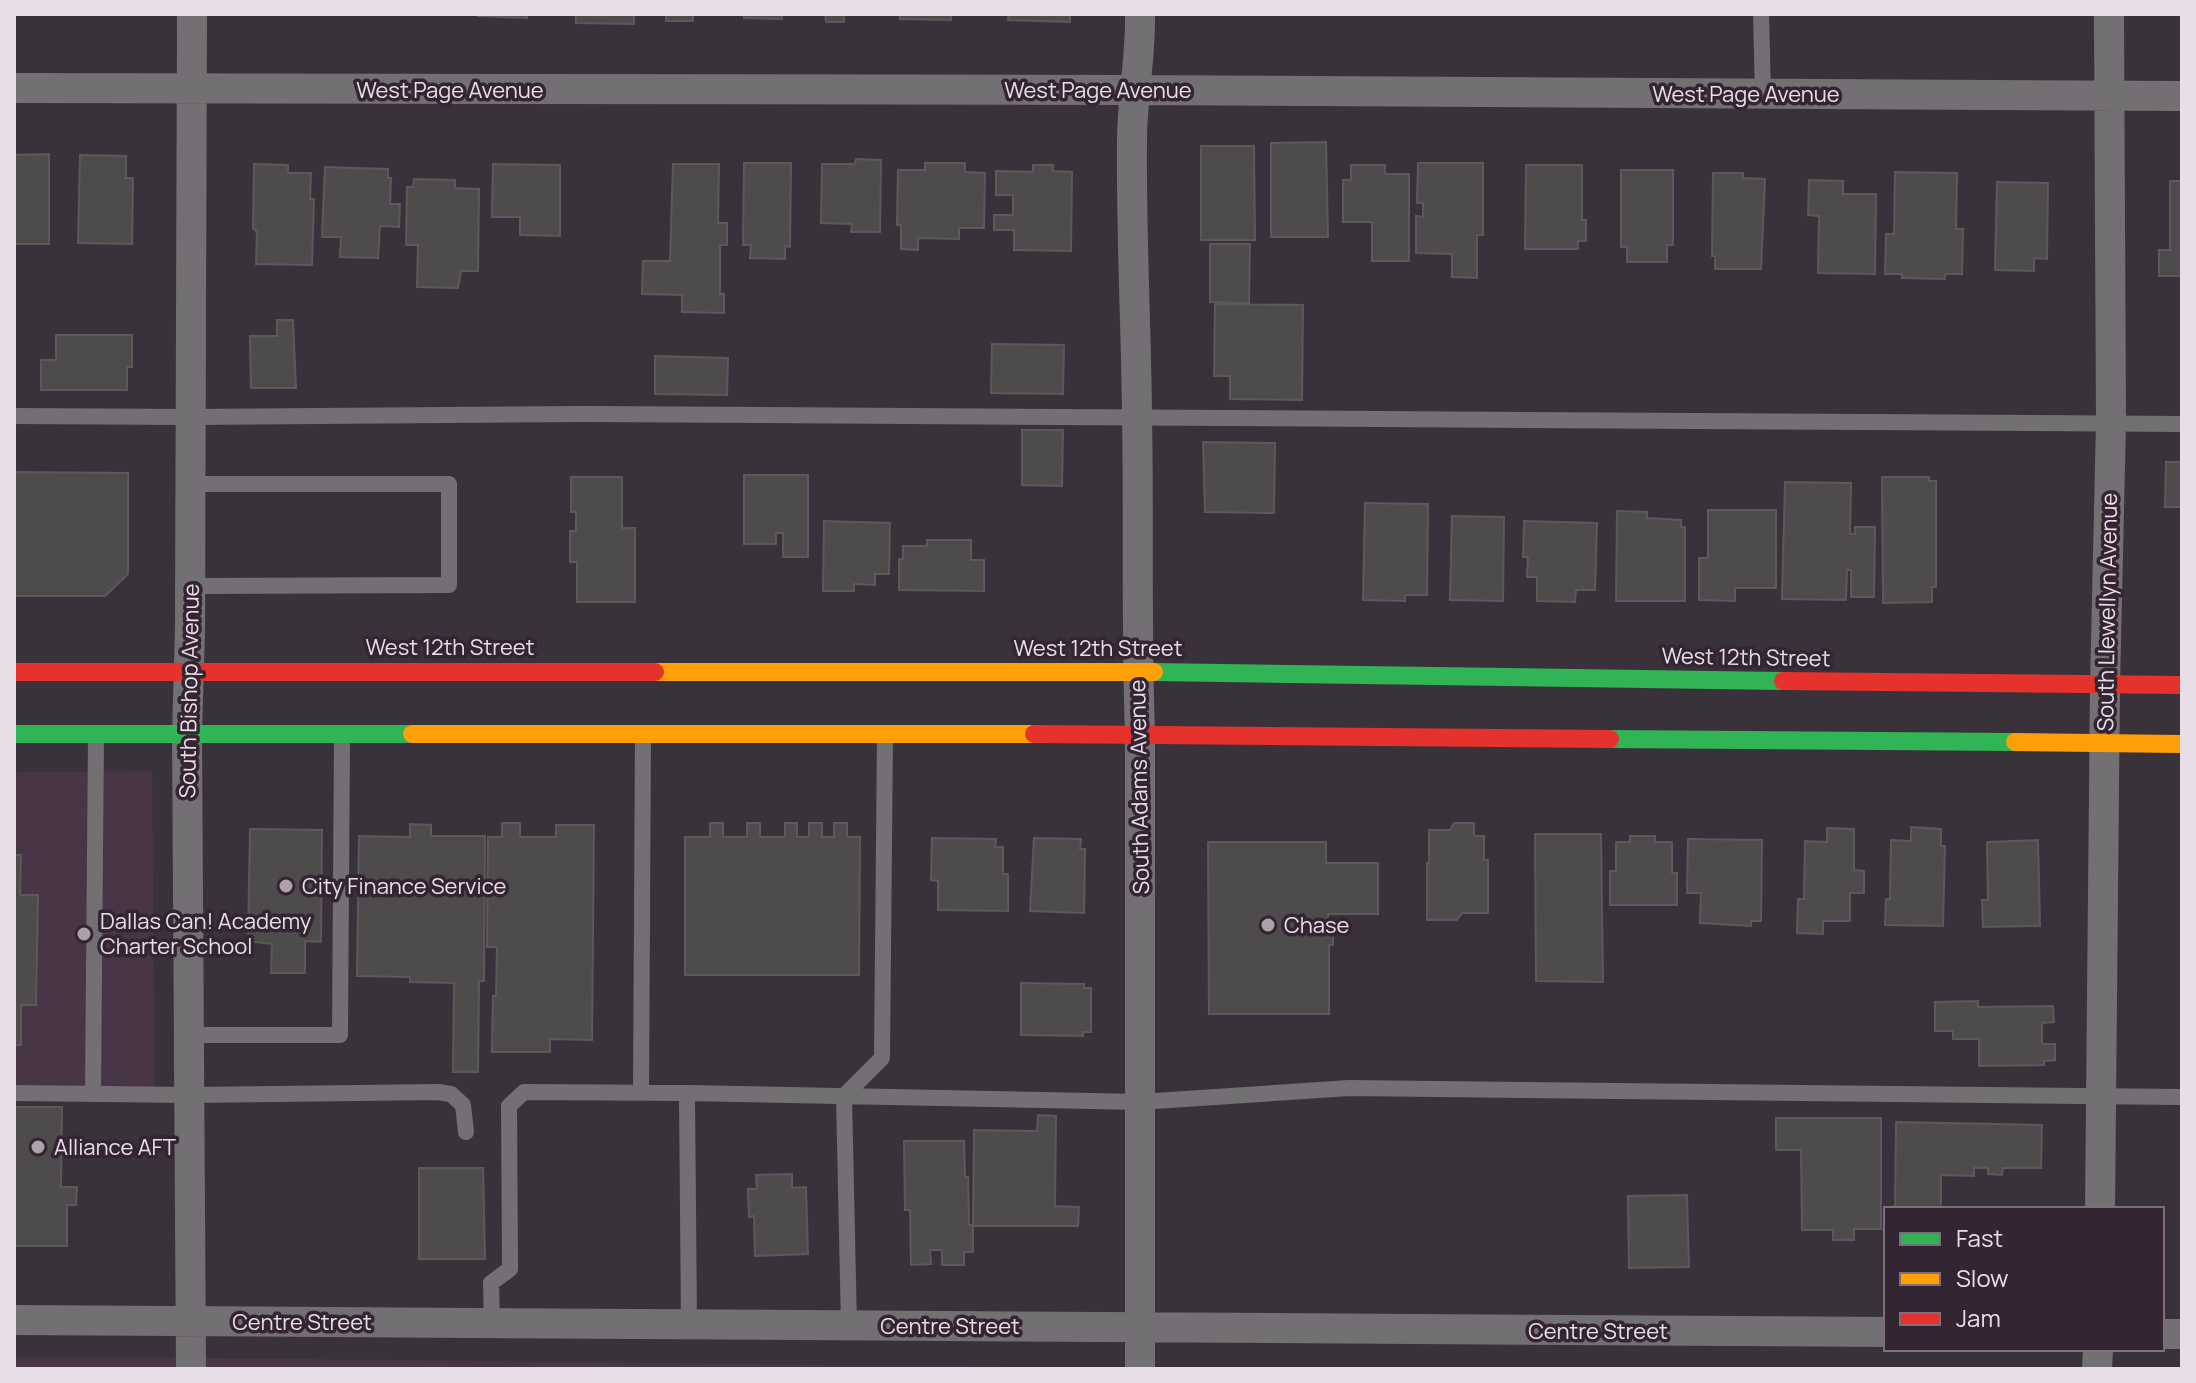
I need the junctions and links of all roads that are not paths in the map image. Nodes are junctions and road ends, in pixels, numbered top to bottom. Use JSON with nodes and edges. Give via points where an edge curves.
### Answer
{"nodes":[{"id":1,"x":192,"y":14,"type":"edge"},
{"id":2,"x":1140,"y":14,"type":"edge"},
{"id":3,"x":1761,"y":14,"type":"edge"},
{"id":4,"x":2109,"y":14,"type":"edge"},
{"id":5,"x":14,"y":88,"type":"edge"},
{"id":6,"x":193,"y":90,"type":"junction"},
{"id":7,"x":1135,"y":90,"type":"junction"},
{"id":8,"x":1763,"y":94,"type":"junction"},
{"id":9,"x":2109,"y":96,"type":"junction"},
{"id":10,"x":2182,"y":96,"type":"edge"},
{"id":11,"x":14,"y":416,"type":"edge"},
{"id":12,"x":1137,"y":416,"type":"junction"},
{"id":13,"x":190,"y":417,"type":"junction"},
{"id":14,"x":2111,"y":423,"type":"junction"},
{"id":15,"x":2182,"y":424,"type":"edge"},
{"id":16,"x":190,"y":484,"type":"junction"},
{"id":17,"x":190,"y":586,"type":"junction"},
{"id":18,"x":189,"y":671,"type":"junction"},
{"id":19,"x":14,"y":672,"type":"edge"},
{"id":20,"x":1138,"y":672,"type":"junction"},
{"id":21,"x":2105,"y":685,"type":"junction"},
{"id":22,"x":2182,"y":685,"type":"edge"},
{"id":23,"x":14,"y":734,"type":"edge"},
{"id":24,"x":97,"y":734,"type":"junction"},
{"id":25,"x":187,"y":734,"type":"junction"},
{"id":26,"x":342,"y":734,"type":"junction"},
{"id":27,"x":643,"y":734,"type":"junction"},
{"id":28,"x":885,"y":734,"type":"junction"},
{"id":29,"x":1140,"y":734,"type":"junction"},
{"id":30,"x":2105,"y":744,"type":"junction"},
{"id":31,"x":2182,"y":744,"type":"edge"},
{"id":32,"x":189,"y":1035,"type":"junction"},
{"id":33,"x":641,"y":1092,"type":"junction"},
{"id":34,"x":14,"y":1093,"type":"edge"},
{"id":35,"x":687,"y":1093,"type":"junction"},
{"id":36,"x":93,"y":1094,"type":"junction"},
{"id":37,"x":189,"y":1095,"type":"junction"},
{"id":38,"x":844,"y":1096,"type":"junction"},
{"id":39,"x":2101,"y":1096,"type":"junction"},
{"id":40,"x":2182,"y":1097,"type":"edge"},
{"id":41,"x":1140,"y":1102,"type":"junction"},
{"id":42,"x":466,"y":1132,"type":"dead end"},
{"id":43,"x":2100,"y":1207,"type":"edge"},
{"id":44,"x":14,"y":1320,"type":"edge"},
{"id":45,"x":191,"y":1321,"type":"junction"},
{"id":46,"x":492,"y":1324,"type":"junction"},
{"id":47,"x":689,"y":1325,"type":"junction"},
{"id":48,"x":849,"y":1326,"type":"junction"},
{"id":49,"x":1140,"y":1327,"type":"junction"},
{"id":50,"x":1884,"y":1332,"type":"edge"},
{"id":51,"x":191,"y":1369,"type":"edge"},
{"id":52,"x":1140,"y":1369,"type":"edge"}],
"edges":[{"from":1,"to":6,"type":"street","name":"South Bishop Avenue"},
{"from":2,"to":7,"type":"street","name":"South Adams Avenue"},
{"from":3,"to":8,"type":"lane"},
{"from":4,"to":9,"type":"street","name":"South Llewellyn Avenue"},
{"from":5,"to":6,"type":"street","name":"West Page Avenue"},
{"from":6,"to":7,"type":"street","name":"West Page Avenue"},
{"from":6,"to":13,"type":"street","name":"South Bishop Avenue"},
{"from":7,"to":8,"type":"street","name":"West Page Avenue"},
{"from":7,"to":12,"type":"street","name":"South Adams Avenue"},
{"from":8,"to":9,"type":"street","name":"West Page Avenue"},
{"from":9,"to":10,"type":"street","name":"West Page Avenue"},
{"from":9,"to":14,"type":"street","name":"South Llewellyn Avenue"},
{"from":11,"to":13,"type":"lane"},
{"from":12,"to":13,"type":"lane"},
{"from":12,"to":14,"type":"lane"},
{"from":12,"to":20,"type":"street","name":"South Adams Avenue"},
{"from":13,"to":16,"type":"street","name":"South Bishop Avenue"},
{"from":14,"to":15,"type":"lane"},
{"from":14,"to":21,"type":"street","name":"South Llewellyn Avenue"},
{"from":16,"to":17,"type":"street","name":"South Bishop Avenue"},
{"from":16,"to":17,"type":"lane","via":[[449,484],[449,585]]},
{"from":17,"to":18,"type":"street","name":"South Bishop Avenue"},
{"from":18,"to":19,"type":"main road","name":"West 12th Street"},
{"from":18,"to":20,"type":"main road","name":"West 12th Street"},
{"from":18,"to":25,"type":"street","name":"South Bishop Avenue"},
{"from":20,"to":21,"type":"main road","name":"West 12th Street"},
{"from":20,"to":29,"type":"street","name":"South Adams Avenue"},
{"from":21,"to":22,"type":"main road","name":"West 12th Street"},
{"from":21,"to":30,"type":"street","name":"South Llewellyn Avenue"},
{"from":23,"to":24,"type":"main road"},
{"from":24,"to":25,"type":"main road"},
{"from":24,"to":36,"type":"lane"},
{"from":25,"to":26,"type":"main road"},
{"from":25,"to":32,"type":"street","name":"South Bishop Avenue"},
{"from":26,"to":27,"type":"main road"},
{"from":26,"to":32,"type":"lane","via":[[340,1035]]},
{"from":27,"to":28,"type":"main road"},
{"from":27,"to":33,"type":"lane"},
{"from":28,"to":29,"type":"main road"},
{"from":28,"to":38,"type":"lane","via":[[882,1058]]},
{"from":29,"to":30,"type":"main road"},
{"from":29,"to":41,"type":"street","name":"South Adams Avenue"},
{"from":30,"to":31,"type":"main road"},
{"from":30,"to":39,"type":"street","name":"South Llewellyn Avenue"},
{"from":32,"to":37,"type":"street","name":"South Bishop Avenue"},
{"from":33,"to":35,"type":"lane"},
{"from":33,"to":46,"type":"lane","via":[[524,1092],[509,1106],[510,1269],[491,1283]]},
{"from":34,"to":36,"type":"lane"},
{"from":35,"to":38,"type":"lane"},
{"from":35,"to":47,"type":"lane"},
{"from":36,"to":37,"type":"lane"},
{"from":37,"to":42,"type":"lane","via":[[438,1092],[451,1094],[463,1105]]},
{"from":37,"to":45,"type":"street","name":"South Bishop Avenue"},
{"from":38,"to":41,"type":"lane"},
{"from":38,"to":48,"type":"lane"},
{"from":39,"to":40,"type":"lane"},
{"from":39,"to":41,"type":"lane","via":[[1349,1088]]},
{"from":39,"to":43,"type":"street","name":"South Llewellyn Avenue"},
{"from":41,"to":49,"type":"street","name":"South Adams Avenue"},
{"from":44,"to":45,"type":"street","name":"Centre Street"},
{"from":45,"to":46,"type":"street","name":"Centre Street"},
{"from":45,"to":51,"type":"street","name":"South Bishop Avenue"},
{"from":46,"to":47,"type":"street","name":"Centre Street"},
{"from":47,"to":48,"type":"street","name":"Centre Street"},
{"from":48,"to":49,"type":"street","name":"Centre Street"},
{"from":49,"to":50,"type":"street","name":"Centre Street"},
{"from":49,"to":52,"type":"street","name":"South Adams Avenue"}]}
